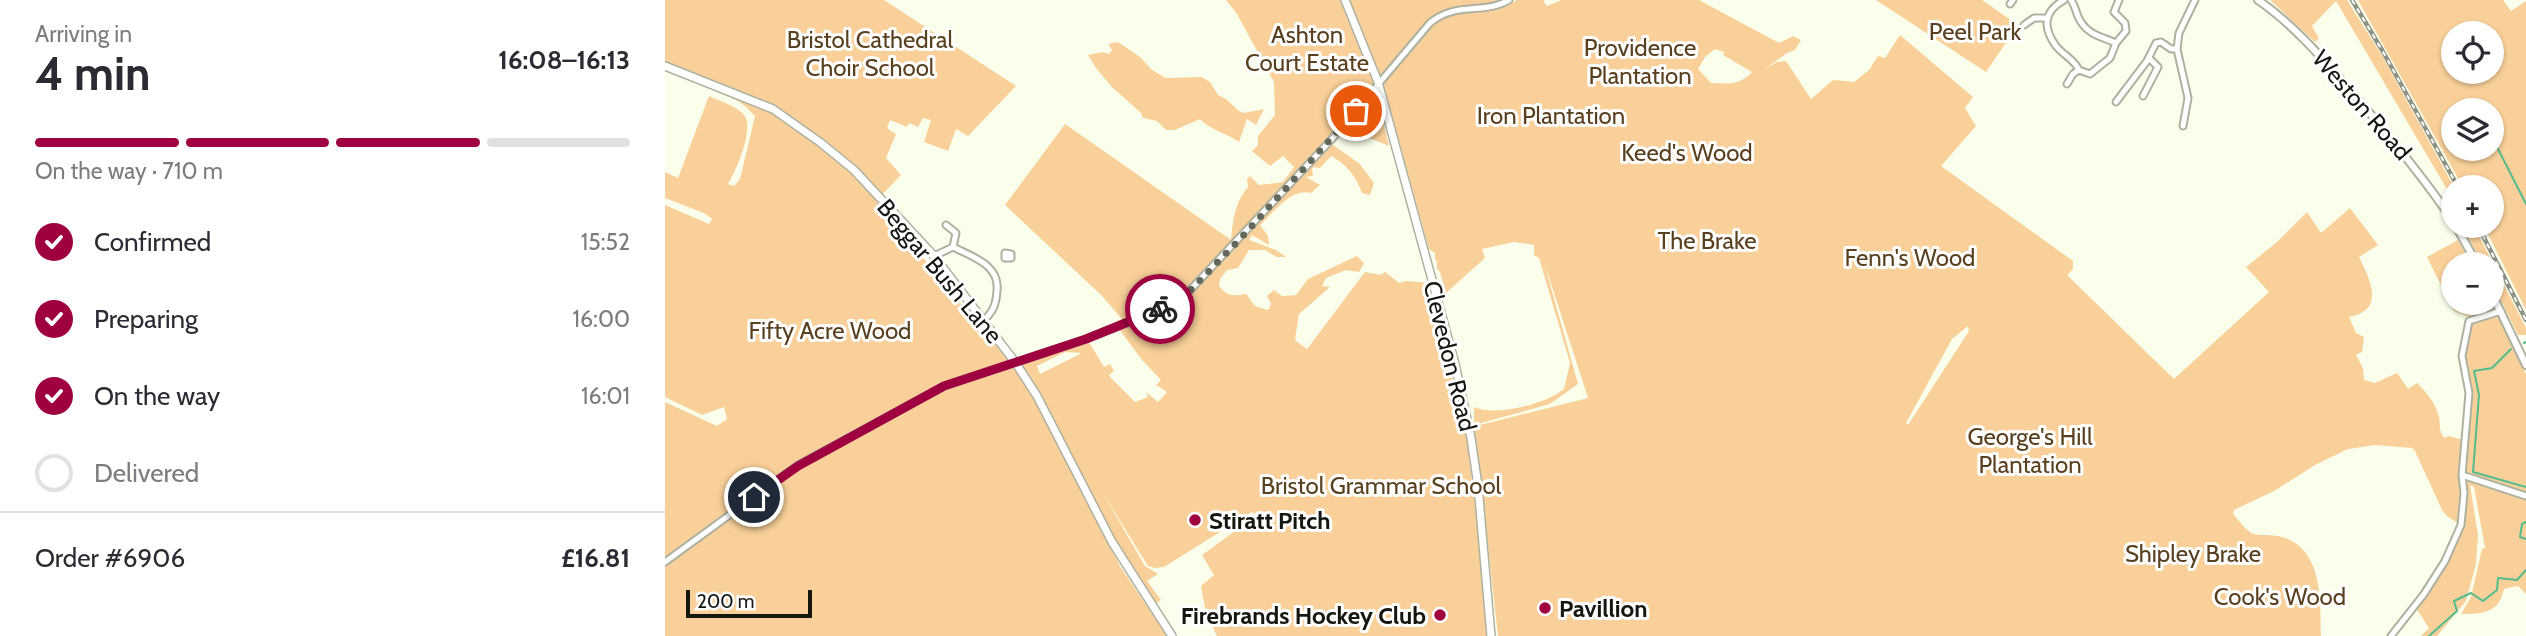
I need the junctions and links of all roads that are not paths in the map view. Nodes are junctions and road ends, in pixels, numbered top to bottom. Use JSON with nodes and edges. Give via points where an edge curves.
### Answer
{"nodes":[{"id":1,"x":1345,"y":0,"type":"edge"},
{"id":2,"x":1509,"y":0,"type":"edge"},
{"id":3,"x":2064,"y":0,"type":"edge"},
{"id":4,"x":2071,"y":0,"type":"edge"},
{"id":5,"x":2119,"y":0,"type":"edge"},
{"id":6,"x":2195,"y":0,"type":"edge"},
{"id":7,"x":2258,"y":0,"type":"edge"},
{"id":8,"x":2045,"y":18,"type":"junction"},
{"id":9,"x":2024,"y":25,"type":"dead end"},
{"id":10,"x":2116,"y":43,"type":"junction"},
{"id":11,"x":2177,"y":49,"type":"junction"},
{"id":12,"x":2148,"y":58,"type":"junction"},
{"id":13,"x":665,"y":66,"type":"edge"},
{"id":14,"x":2079,"y":71,"type":"junction"},
{"id":15,"x":1378,"y":82,"type":"junction"},
{"id":16,"x":2067,"y":84,"type":"dead end"},
{"id":17,"x":2143,"y":96,"type":"dead end"},
{"id":18,"x":2116,"y":102,"type":"dead end"},
{"id":19,"x":2183,"y":127,"type":"dead end"},
{"id":20,"x":2441,"y":204,"type":"edge"},
{"id":21,"x":946,"y":225,"type":"dead end"},
{"id":22,"x":953,"y":247,"type":"junction"},
{"id":23,"x":934,"y":256,"type":"junction"},
{"id":24,"x":1005,"y":258,"type":"dead end"},
{"id":25,"x":992,"y":270,"type":"junction"},
{"id":26,"x":2489,"y":315,"type":"edge"},
{"id":27,"x":2502,"y":315,"type":"edge"},
{"id":28,"x":983,"y":321,"type":"junction"},
{"id":29,"x":1015,"y":362,"type":"junction"},
{"id":30,"x":2526,"y":365,"type":"edge"},
{"id":31,"x":2462,"y":475,"type":"junction"},
{"id":32,"x":2526,"y":496,"type":"edge"},
{"id":33,"x":665,"y":562,"type":"edge"},
{"id":34,"x":1172,"y":636,"type":"edge"},
{"id":35,"x":1491,"y":636,"type":"edge"},
{"id":36,"x":2391,"y":636,"type":"edge"}],
"edges":[{"from":1,"to":15,"type":"main road","name":"Clevedon Road"},
{"from":2,"to":15,"type":"street","via":[[1442,13]]},
{"from":3,"to":8,"type":"street"},
{"from":4,"to":10,"type":"street","via":[[2093,35]]},
{"from":5,"to":10,"type":"street","via":[[2114,12],[2127,27]]},
{"from":6,"to":11,"type":"street","via":[[2179,33]]},
{"from":7,"to":20,"type":"street","name":"Weston Road","via":[[2326,63]]},
{"from":8,"to":9,"type":"street"},
{"from":8,"to":14,"type":"street","via":[[2057,46],[2074,60]]},
{"from":10,"to":14,"type":"street","via":[[2110,58],[2093,73]]},
{"from":11,"to":12,"type":"street","via":[[2157,42]]},
{"from":11,"to":19,"type":"street","via":[[2188,99]]},
{"from":12,"to":17,"type":"street","via":[[2158,67]]},
{"from":12,"to":18,"type":"street"},
{"from":13,"to":23,"type":"main road","name":"Beggar Bush Lane","via":[[783,116],[854,170]]},
{"from":14,"to":16,"type":"street"},
{"from":15,"to":29,"type":"street","via":[[1334,137],[1178,303]]},
{"from":15,"to":35,"type":"main road","name":"Clevedon Road","via":[[1471,438]]},
{"from":21,"to":22,"type":"street","via":[[956,233]]},
{"from":22,"to":23,"type":"street"},
{"from":22,"to":25,"type":"street"},
{"from":23,"to":28,"type":"main road","name":"Beggar Bush Lane"},
{"from":24,"to":25,"type":"street"},
{"from":25,"to":28,"type":"street","via":[[998,282],[996,300]]},
{"from":26,"to":31,"type":"street","via":[[2468,324],[2462,356],[2469,393]]},
{"from":27,"to":30,"type":"street"},
{"from":28,"to":29,"type":"main road","name":"Beggar Bush Lane"},
{"from":29,"to":33,"type":"street","via":[[944,386],[798,466]]},
{"from":29,"to":34,"type":"main road","name":"Beggar Bush Lane","via":[[1112,542]]},
{"from":31,"to":32,"type":"street"},
{"from":31,"to":36,"type":"street","via":[[2461,526],[2454,542],[2424,594]]}]}
